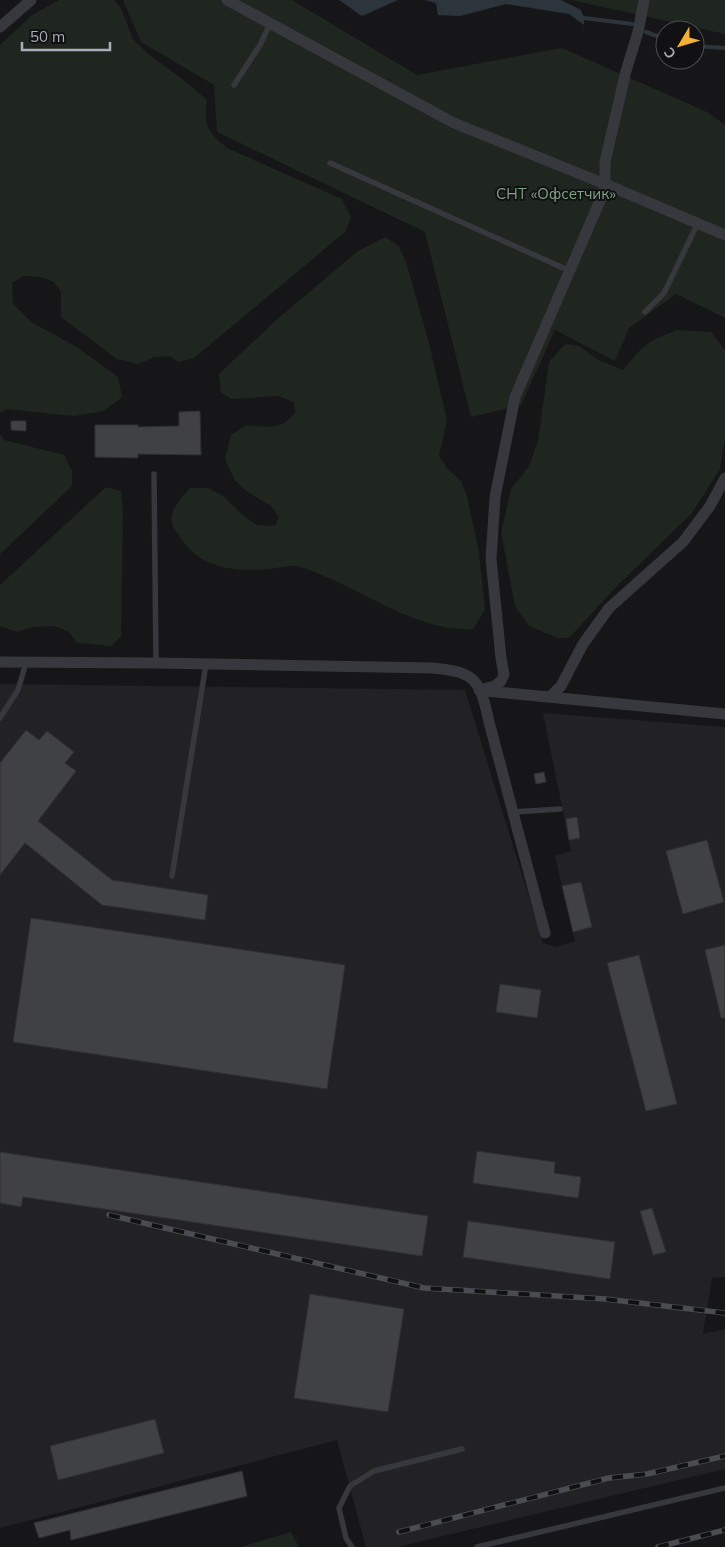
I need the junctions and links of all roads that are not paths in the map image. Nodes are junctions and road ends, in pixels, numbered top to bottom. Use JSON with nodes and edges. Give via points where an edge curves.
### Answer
{"nodes":[{"id":1,"x":31,"y":0,"type":"edge"},
{"id":2,"x":227,"y":0,"type":"edge"},
{"id":3,"x":644,"y":0,"type":"edge"},
{"id":4,"x":270,"y":24,"type":"junction"},
{"id":5,"x":0,"y":27,"type":"edge"},
{"id":6,"x":234,"y":85,"type":"dead end"},
{"id":7,"x":330,"y":163,"type":"dead end"},
{"id":8,"x":606,"y":184,"type":"junction"},
{"id":9,"x":698,"y":223,"type":"junction"},
{"id":10,"x":725,"y":235,"type":"edge"},
{"id":11,"x":570,"y":271,"type":"junction"},
{"id":12,"x":645,"y":312,"type":"dead end"},
{"id":13,"x":154,"y":474,"type":"dead end"},
{"id":14,"x":725,"y":478,"type":"edge"},
{"id":15,"x":0,"y":662,"type":"edge"},
{"id":16,"x":156,"y":662,"type":"junction"},
{"id":17,"x":26,"y":663,"type":"junction"},
{"id":18,"x":206,"y":664,"type":"junction"},
{"id":19,"x":480,"y":690,"type":"junction"},
{"id":20,"x":551,"y":696,"type":"junction"},
{"id":21,"x":725,"y":714,"type":"edge"},
{"id":22,"x":0,"y":718,"type":"edge"},
{"id":23,"x":560,"y":809,"type":"dead end"},
{"id":24,"x":513,"y":812,"type":"junction"},
{"id":25,"x":172,"y":876,"type":"dead end"},
{"id":26,"x":545,"y":933,"type":"dead end"},
{"id":27,"x":462,"y":1449,"type":"dead end"},
{"id":28,"x":725,"y":1488,"type":"edge"},
{"id":29,"x":352,"y":1547,"type":"edge"},
{"id":30,"x":477,"y":1547,"type":"edge"}],
"edges":[{"from":1,"to":5,"type":"street"},
{"from":2,"to":4,"type":"street"},
{"from":3,"to":8,"type":"street","via":[[605,162]]},
{"from":4,"to":6,"type":"lane"},
{"from":4,"to":8,"type":"street","via":[[454,123]]},
{"from":7,"to":11,"type":"lane"},
{"from":8,"to":9,"type":"street"},
{"from":8,"to":11,"type":"street"},
{"from":9,"to":10,"type":"street"},
{"from":9,"to":12,"type":"lane","via":[[664,293]]},
{"from":11,"to":19,"type":"street","via":[[515,397],[496,497],[492,559],[504,675],[494,686]]},
{"from":13,"to":16,"type":"lane"},
{"from":14,"to":20,"type":"street","via":[[710,506],[682,542],[609,608],[583,644],[561,686]]},
{"from":15,"to":17,"type":"street"},
{"from":16,"to":17,"type":"street"},
{"from":16,"to":18,"type":"street"},
{"from":17,"to":22,"type":"lane","via":[[18,690]]},
{"from":18,"to":19,"type":"street","via":[[450,670],[466,674]]},
{"from":18,"to":25,"type":"lane"},
{"from":19,"to":20,"type":"street"},
{"from":19,"to":24,"type":"street"},
{"from":20,"to":21,"type":"street"},
{"from":23,"to":24,"type":"lane"},
{"from":24,"to":26,"type":"street"},
{"from":27,"to":29,"type":"lane","via":[[374,1472],[350,1486],[339,1508],[346,1538]]},
{"from":28,"to":30,"type":"lane"}]}
